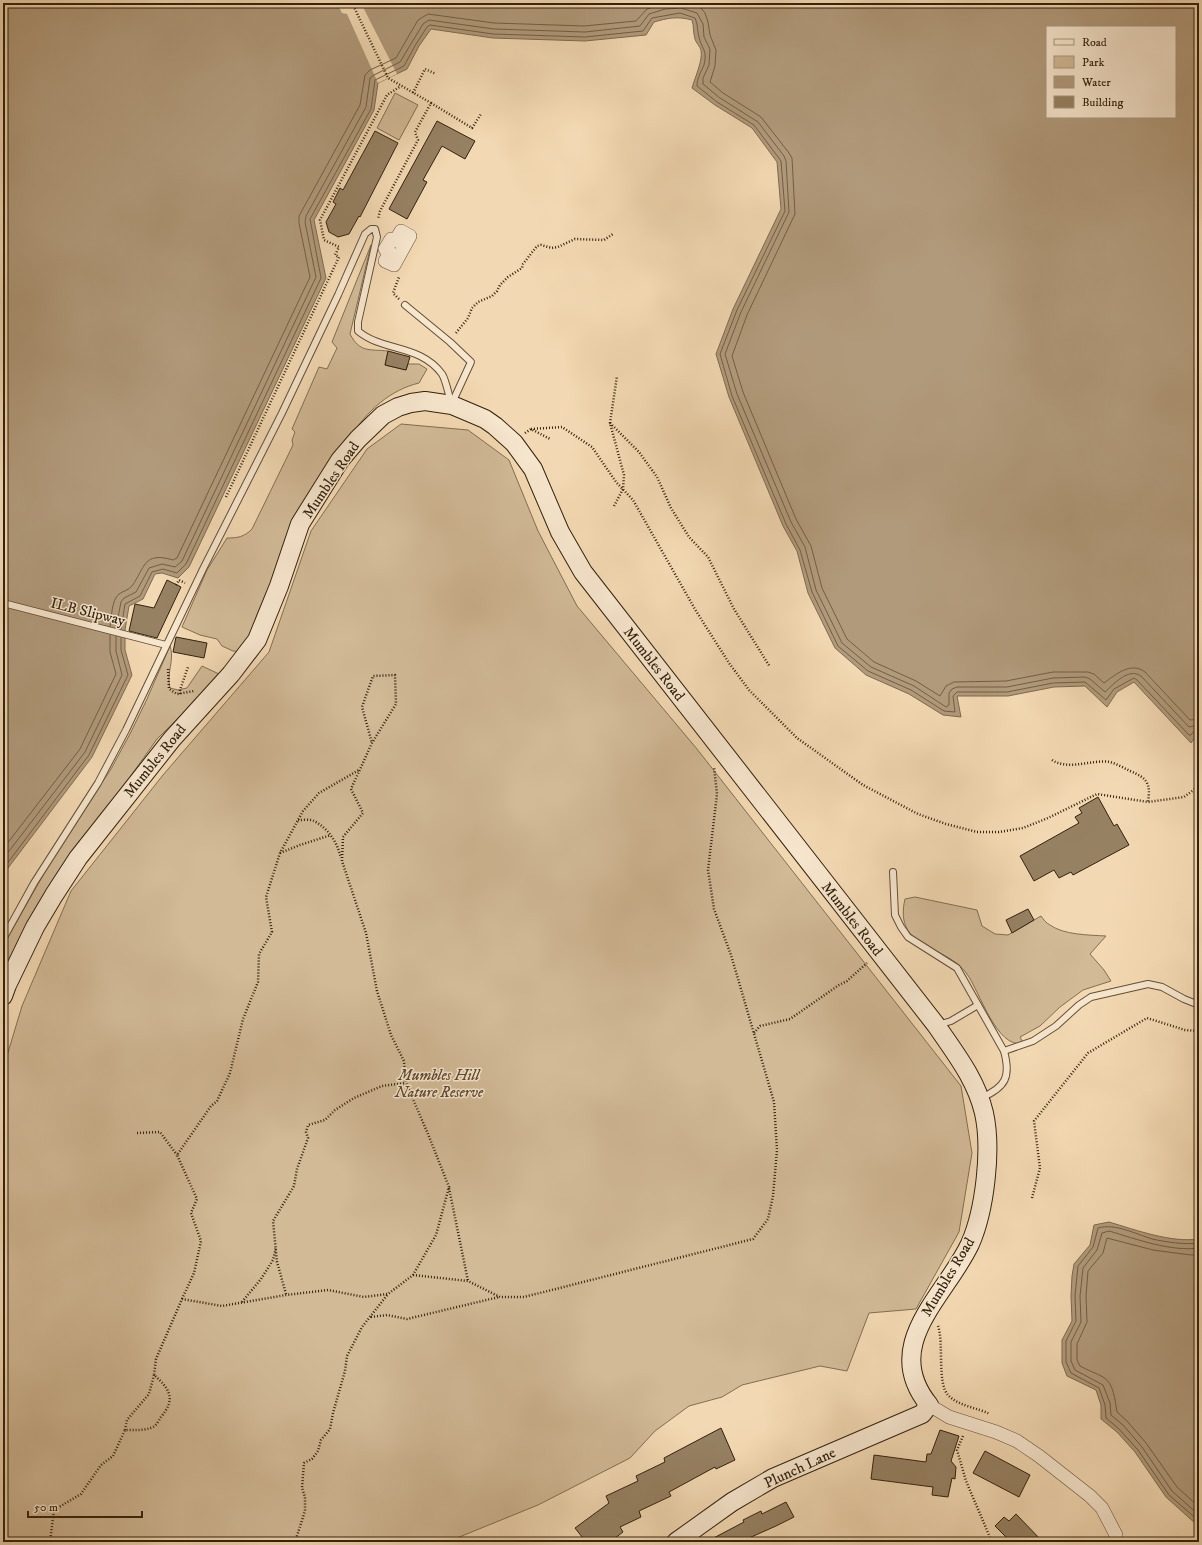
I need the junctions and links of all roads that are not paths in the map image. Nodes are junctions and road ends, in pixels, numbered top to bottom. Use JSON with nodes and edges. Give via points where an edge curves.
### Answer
{"nodes":[{"id":1,"x":404,"y":305,"type":"dead end"},
{"id":2,"x":452,"y":405,"type":"junction"},
{"id":3,"x":3,"y":603,"type":"edge"},
{"id":4,"x":166,"y":645,"type":"junction"},
{"id":5,"x":893,"y":872,"type":"dead end"},
{"id":6,"x":3,"y":939,"type":"edge"},
{"id":7,"x":3,"y":996,"type":"edge"},
{"id":8,"x":978,"y":1005,"type":"junction"},
{"id":9,"x":1199,"y":1005,"type":"edge"},
{"id":10,"x":936,"y":1025,"type":"junction"},
{"id":11,"x":1004,"y":1051,"type":"junction"},
{"id":12,"x":980,"y":1098,"type":"junction"},
{"id":13,"x":929,"y":1405,"type":"junction"},
{"id":14,"x":1116,"y":1535,"type":"dead end"},
{"id":15,"x":676,"y":1542,"type":"edge"}],
"edges":[{"from":1,"to":2,"type":"lane","via":[[471,362]]},
{"from":2,"to":4,"type":"lane","via":[[443,374],[425,358],[402,348],[368,339],[358,331],[377,237],[375,229],[371,229],[365,234],[282,413]]},
{"from":2,"to":7,"type":"street","name":"Mumbles Road","via":[[425,401],[398,407],[370,426],[340,460],[300,524],[257,640],[231,674],[172,738],[78,858],[35,927]]},
{"from":2,"to":10,"type":"street","name":"Mumbles Road","via":[[485,419],[514,443],[533,469],[560,532],[584,572]]},
{"from":3,"to":4,"type":"lane","name":"ILB Slipway"},
{"from":4,"to":6,"type":"lane","via":[[98,783],[34,883]]},
{"from":5,"to":8,"type":"lane","via":[[895,915],[908,938],[957,968]]},
{"from":8,"to":10,"type":"lane","via":[[951,1021]]},
{"from":8,"to":11,"type":"lane"},
{"from":9,"to":11,"type":"lane","via":[[1162,987],[1148,984],[1092,997],[1034,1041]]},
{"from":10,"to":12,"type":"street","name":"Mumbles Road","via":[[965,1067]]},
{"from":11,"to":12,"type":"lane","via":[[1008,1065],[1006,1080],[994,1092]]},
{"from":12,"to":13,"type":"street","name":"Mumbles Road","via":[[987,1147],[984,1191],[979,1217],[970,1244],[959,1265],[918,1328],[910,1355],[916,1387]]},
{"from":13,"to":14,"type":"street","name":"Mumbles Road","via":[[949,1416],[1017,1441],[1039,1456],[1102,1508]]},
{"from":13,"to":15,"type":"street","name":"Plunch Lane","via":[[922,1414],[756,1488]]}]}
